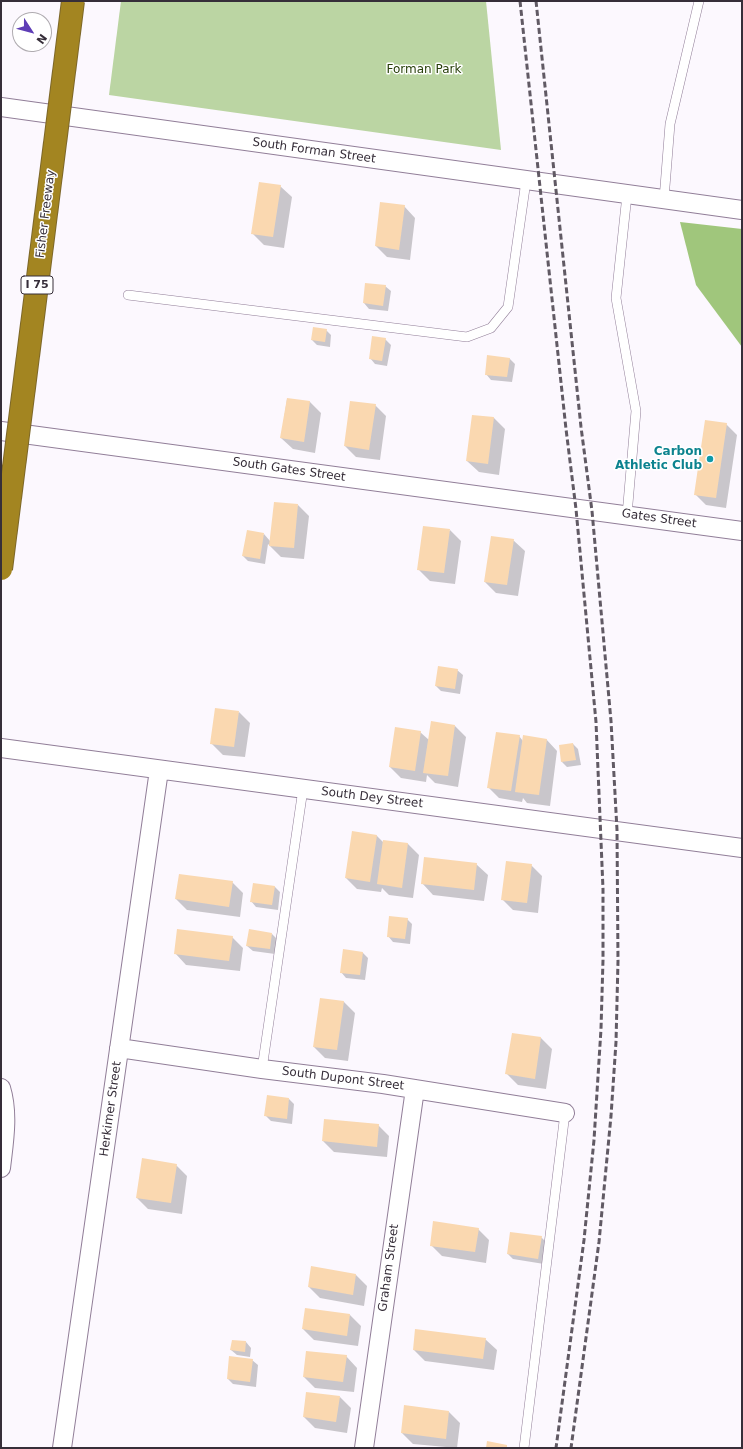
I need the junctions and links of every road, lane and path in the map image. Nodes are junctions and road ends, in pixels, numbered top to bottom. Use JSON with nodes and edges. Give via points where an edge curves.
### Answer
{"nodes":[{"id":1,"x":73,"y":1,"type":"edge"},
{"id":2,"x":699,"y":1,"type":"edge"},
{"id":3,"x":1,"y":108,"type":"edge"},
{"id":4,"x":526,"y":181,"type":"junction"},
{"id":5,"x":627,"y":195,"type":"junction"},
{"id":6,"x":664,"y":199,"type":"junction"},
{"id":7,"x":742,"y":210,"type":"edge"},
{"id":8,"x":128,"y":295,"type":"dead end"},
{"id":9,"x":1,"y":430,"type":"edge"},
{"id":10,"x":576,"y":509,"type":"joint"},
{"id":11,"x":627,"y":515,"type":"junction"},
{"id":12,"x":742,"y":531,"type":"edge"},
{"id":13,"x":1,"y":569,"type":"edge"},
{"id":14,"x":1,"y":748,"type":"edge"},
{"id":15,"x":159,"y":770,"type":"junction"},
{"id":16,"x":303,"y":789,"type":"junction"},
{"id":17,"x":742,"y":848,"type":"edge"},
{"id":18,"x":119,"y":1048,"type":"junction"},
{"id":19,"x":262,"y":1069,"type":"junction"},
{"id":20,"x":1,"y":1088,"type":"edge"},
{"id":21,"x":415,"y":1089,"type":"junction"},
{"id":22,"x":566,"y":1113,"type":"joint"},
{"id":23,"x":1,"y":1168,"type":"edge"},
{"id":24,"x":62,"y":1448,"type":"edge"},
{"id":25,"x":364,"y":1448,"type":"edge"},
{"id":26,"x":524,"y":1448,"type":"edge"}],
"edges":[{"from":1,"to":13,"type":"highway","name":"Fisher Freeway","number":"I 75","bridge":true},
{"from":2,"to":6,"type":"lane","via":[[670,124]]},
{"from":3,"to":4,"type":"street","name":"South Forman Street"},
{"from":4,"to":5,"type":"street","name":"South Forman Street"},
{"from":4,"to":8,"type":"lane","via":[[508,307],[491,328],[467,338]]},
{"from":5,"to":6,"type":"street","name":"South Forman Street"},
{"from":5,"to":11,"type":"lane","via":[[616,298],[636,411]]},
{"from":6,"to":7,"type":"street","name":"South Forman Street"},
{"from":9,"to":10,"type":"street","name":"South Gates Street"},
{"from":10,"to":11,"type":"street","name":"Gates Street"},
{"from":11,"to":12,"type":"street","name":"Gates Street"},
{"from":14,"to":15,"type":"street","name":"South Dey Street"},
{"from":15,"to":16,"type":"street","name":"South Dey Street"},
{"from":15,"to":18,"type":"street","name":"Herkimer Street"},
{"from":16,"to":17,"type":"street","name":"South Dey Street"},
{"from":16,"to":19,"type":"lane"},
{"from":18,"to":19,"type":"street","name":"South Dupont Street"},
{"from":18,"to":24,"type":"street","name":"Herkimer Street"},
{"from":19,"to":21,"type":"street","name":"South Dupont Street"},
{"from":20,"to":23,"type":"street","via":[[6,1114]]},
{"from":21,"to":22,"type":"street","name":"South Dupont Street"},
{"from":21,"to":25,"type":"street","name":"Graham Street"},
{"from":22,"to":26,"type":"lane"}]}
